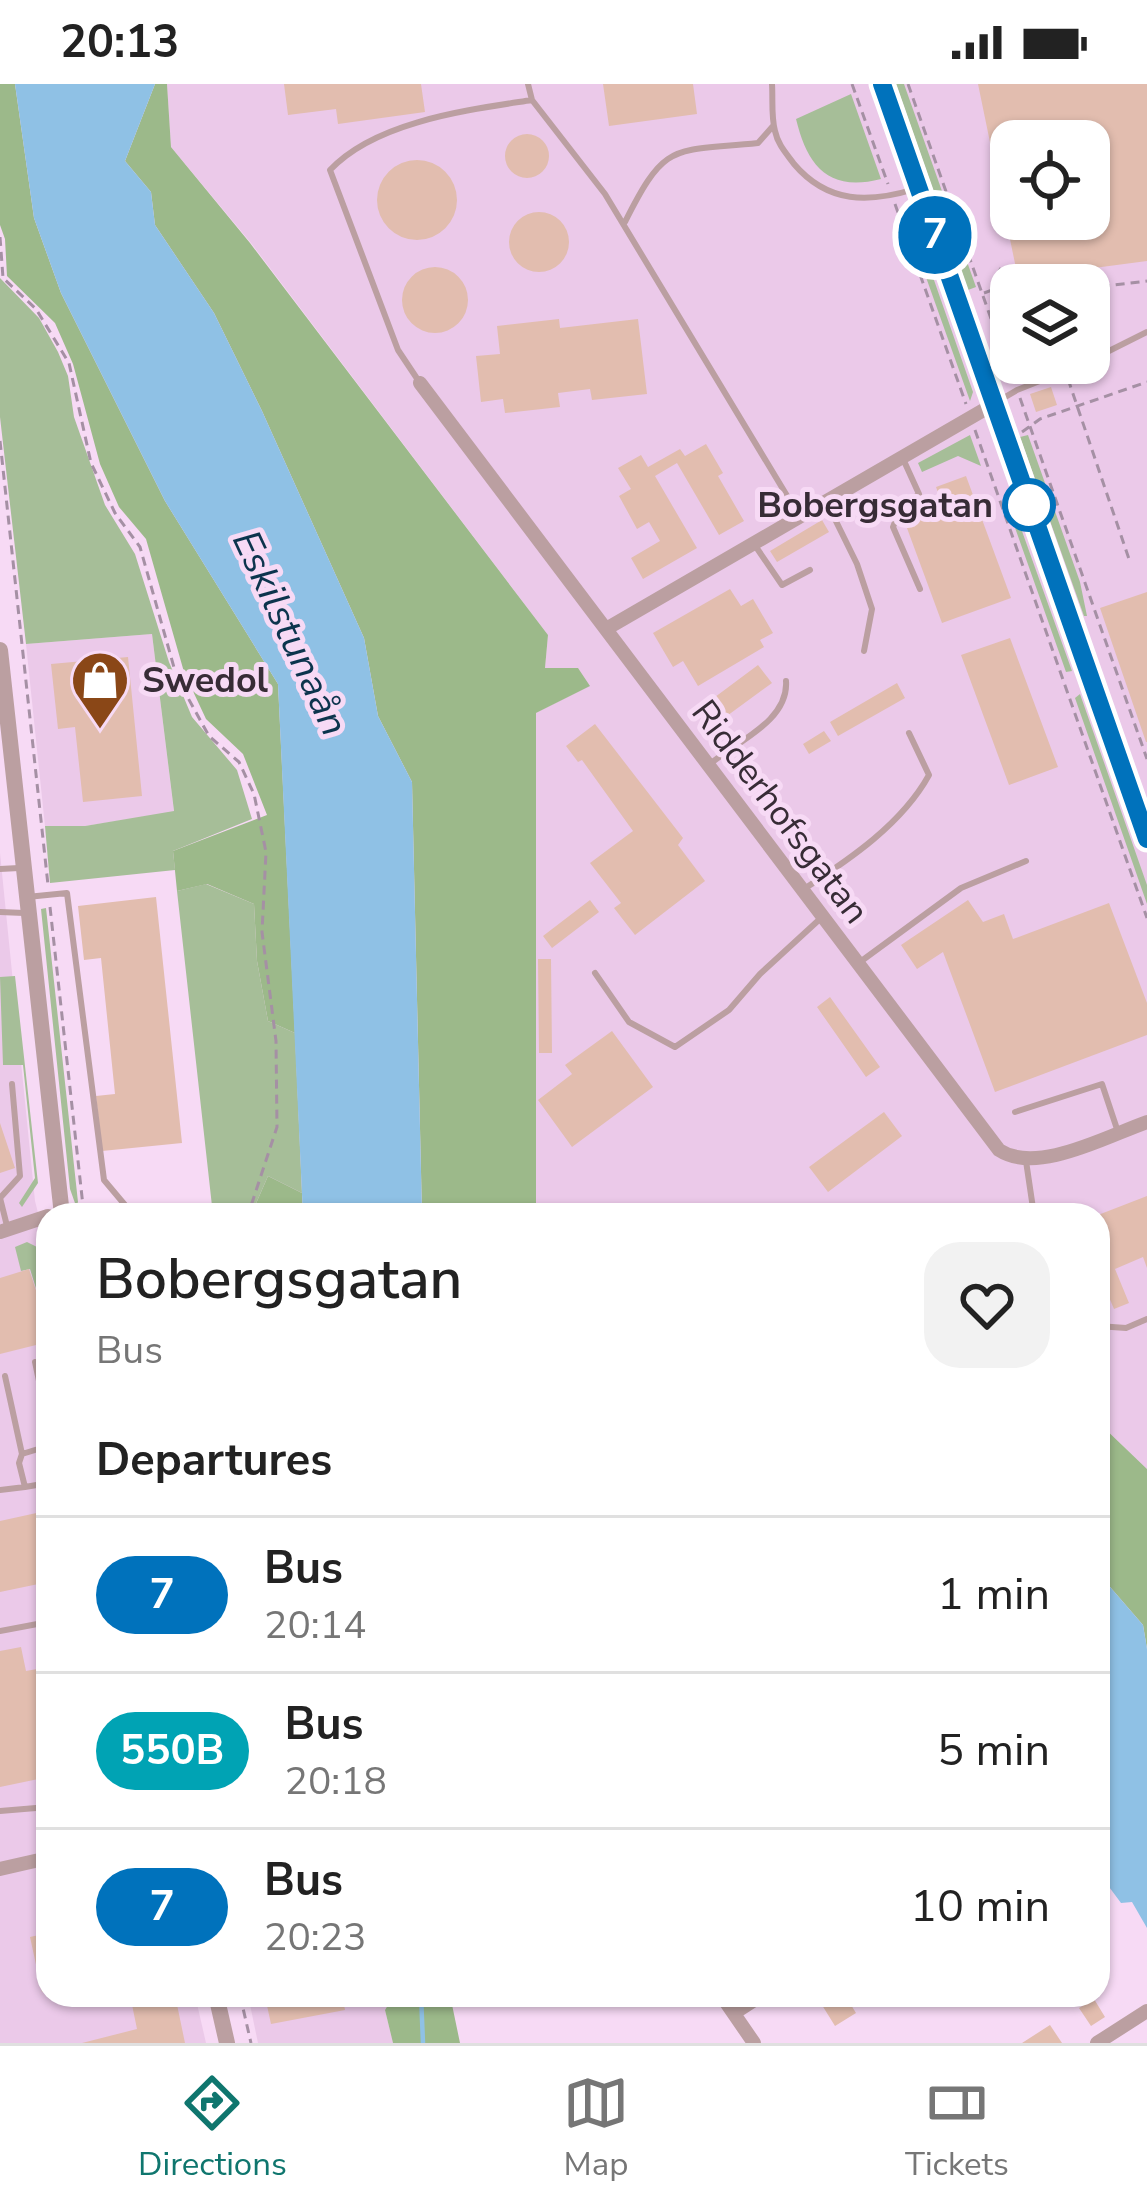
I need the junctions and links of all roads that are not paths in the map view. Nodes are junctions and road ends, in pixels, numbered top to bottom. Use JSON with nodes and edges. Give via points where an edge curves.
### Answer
{"nodes":[{"id":1,"x":528,"y":84,"type":"edge"},
{"id":2,"x":772,"y":84,"type":"edge"},
{"id":3,"x":882,"y":84,"type":"edge"},
{"id":4,"x":532,"y":100,"type":"junction"},
{"id":5,"x":773,"y":126,"type":"junction"},
{"id":6,"x":918,"y":188,"type":"junction"},
{"id":7,"x":624,"y":224,"type":"junction"},
{"id":8,"x":1147,"y":332,"type":"edge"},
{"id":9,"x":1110,"y":350,"type":"edge"},
{"id":10,"x":421,"y":383,"type":"joint"},
{"id":11,"x":1031,"y":384,"type":"edge"},
{"id":12,"x":994,"y":404,"type":"junction"},
{"id":13,"x":902,"y":458,"type":"junction"},
{"id":14,"x":827,"y":502,"type":"junction"},
{"id":15,"x":800,"y":517,"type":"junction"},
{"id":16,"x":754,"y":544,"type":"junction"},
{"id":17,"x":811,"y":570,"type":"dead end"},
{"id":18,"x":920,"y":589,"type":"dead end"},
{"id":19,"x":606,"y":629,"type":"junction"},
{"id":20,"x":0,"y":650,"type":"edge"},
{"id":21,"x":864,"y":651,"type":"dead end"},
{"id":22,"x":786,"y":681,"type":"dead end"},
{"id":23,"x":908,"y":733,"type":"dead end"},
{"id":24,"x":708,"y":766,"type":"junction"},
{"id":25,"x":9,"y":808,"type":"edge"},
{"id":26,"x":1147,"y":840,"type":"edge"},
{"id":27,"x":1026,"y":861,"type":"dead end"},
{"id":28,"x":23,"y":867,"type":"junction"},
{"id":29,"x":0,"y":869,"type":"edge"},
{"id":30,"x":800,"y":891,"type":"junction"},
{"id":31,"x":27,"y":905,"type":"junction"},
{"id":32,"x":0,"y":912,"type":"edge"},
{"id":33,"x":821,"y":918,"type":"junction"},
{"id":34,"x":857,"y":964,"type":"junction"},
{"id":35,"x":595,"y":973,"type":"dead end"},
{"id":36,"x":12,"y":1084,"type":"dead end"},
{"id":37,"x":1015,"y":1112,"type":"dead end"},
{"id":38,"x":1147,"y":1122,"type":"edge"},
{"id":39,"x":1118,"y":1132,"type":"junction"},
{"id":40,"x":1026,"y":1160,"type":"junction"},
{"id":41,"x":0,"y":1198,"type":"edge"},
{"id":42,"x":55,"y":1203,"type":"edge"},
{"id":43,"x":123,"y":1203,"type":"edge"},
{"id":44,"x":1032,"y":1203,"type":"edge"},
{"id":45,"x":36,"y":1221,"type":"edge"},
{"id":46,"x":4,"y":1231,"type":"edge"},
{"id":47,"x":1147,"y":1319,"type":"edge"},
{"id":48,"x":1110,"y":1327,"type":"edge"},
{"id":49,"x":35,"y":1362,"type":"dead end"},
{"id":50,"x":36,"y":1367,"type":"edge"},
{"id":51,"x":4,"y":1376,"type":"dead end"},
{"id":52,"x":36,"y":1450,"type":"edge"},
{"id":53,"x":22,"y":1454,"type":"junction"},
{"id":54,"x":36,"y":1485,"type":"edge"},
{"id":55,"x":25,"y":1487,"type":"junction"},
{"id":56,"x":0,"y":1490,"type":"edge"},
{"id":57,"x":36,"y":1624,"type":"edge"},
{"id":58,"x":0,"y":1631,"type":"edge"},
{"id":59,"x":36,"y":1808,"type":"edge"},
{"id":60,"x":0,"y":1811,"type":"edge"},
{"id":61,"x":36,"y":1861,"type":"edge"},
{"id":62,"x":0,"y":1869,"type":"edge"},
{"id":63,"x":218,"y":2007,"type":"edge"},
{"id":64,"x":730,"y":2007,"type":"edge"},
{"id":65,"x":743,"y":2007,"type":"edge"},
{"id":66,"x":1147,"y":2011,"type":"edge"},
{"id":67,"x":734,"y":2013,"type":"junction"},
{"id":68,"x":226,"y":2043,"type":"edge"},
{"id":69,"x":754,"y":2043,"type":"edge"},
{"id":70,"x":1097,"y":2043,"type":"edge"}],
"edges":[{"from":1,"to":4,"type":"lane"},
{"from":2,"to":5,"type":"lane"},
{"from":3,"to":6,"type":"main road"},
{"from":4,"to":7,"type":"lane"},
{"from":4,"to":10,"type":"lane","via":[[422,119],[344,155],[330,170],[398,350]]},
{"from":5,"to":6,"type":"lane","via":[[779,145],[815,184],[848,198]]},
{"from":5,"to":7,"type":"lane","via":[[758,142],[680,150],[650,172]]},
{"from":6,"to":12,"type":"main road"},
{"from":7,"to":15,"type":"lane"},
{"from":8,"to":9,"type":"lane"},
{"from":10,"to":19,"type":"street","name":"Ridderhofsgatan"},
{"from":11,"to":12,"type":"lane"},
{"from":12,"to":13,"type":"street"},
{"from":12,"to":26,"type":"main road"},
{"from":13,"to":14,"type":"street"},
{"from":13,"to":18,"type":"lane","via":[[919,494],[893,527]]},
{"from":14,"to":15,"type":"street"},
{"from":14,"to":21,"type":"lane","via":[[872,609]]},
{"from":15,"to":16,"type":"street"},
{"from":16,"to":17,"type":"lane","via":[[782,585]]},
{"from":16,"to":19,"type":"street"},
{"from":19,"to":24,"type":"street","name":"Ridderhofsgatan"},
{"from":20,"to":25,"type":"street"},
{"from":22,"to":24,"type":"lane","via":[[770,721]]},
{"from":23,"to":30,"type":"lane","via":[[929,775],[917,798]]},
{"from":24,"to":30,"type":"street","name":"Ridderhofsgatan"},
{"from":25,"to":28,"type":"street"},
{"from":27,"to":34,"type":"lane","via":[[962,888]]},
{"from":28,"to":29,"type":"lane"},
{"from":28,"to":31,"type":"street"},
{"from":30,"to":33,"type":"street","name":"Ridderhofsgatan"},
{"from":31,"to":32,"type":"lane"},
{"from":31,"to":42,"type":"street"},
{"from":31,"to":43,"type":"lane","via":[[68,893],[104,1180]]},
{"from":33,"to":34,"type":"street","name":"Ridderhofsgatan"},
{"from":33,"to":35,"type":"lane","via":[[730,1010],[674,1047],[628,1022]]},
{"from":34,"to":40,"type":"street","name":"Ridderhofsgatan","via":[[988,1139]]},
{"from":36,"to":41,"type":"lane","via":[[20,1176]]},
{"from":37,"to":39,"type":"lane","via":[[1102,1084]]},
{"from":38,"to":39,"type":"street"},
{"from":39,"to":40,"type":"street"},
{"from":40,"to":44,"type":"lane"},
{"from":41,"to":46,"type":"lane"},
{"from":45,"to":46,"type":"street"},
{"from":47,"to":48,"type":"lane"},
{"from":49,"to":50,"type":"lane"},
{"from":51,"to":53,"type":"lane"},
{"from":52,"to":53,"type":"lane"},
{"from":53,"to":55,"type":"lane"},
{"from":54,"to":55,"type":"lane"},
{"from":55,"to":56,"type":"lane"},
{"from":57,"to":58,"type":"lane"},
{"from":59,"to":60,"type":"lane"},
{"from":61,"to":62,"type":"street"},
{"from":63,"to":68,"type":"street"},
{"from":64,"to":67,"type":"street"},
{"from":65,"to":67,"type":"street"},
{"from":66,"to":70,"type":"street"},
{"from":67,"to":69,"type":"street"}]}
